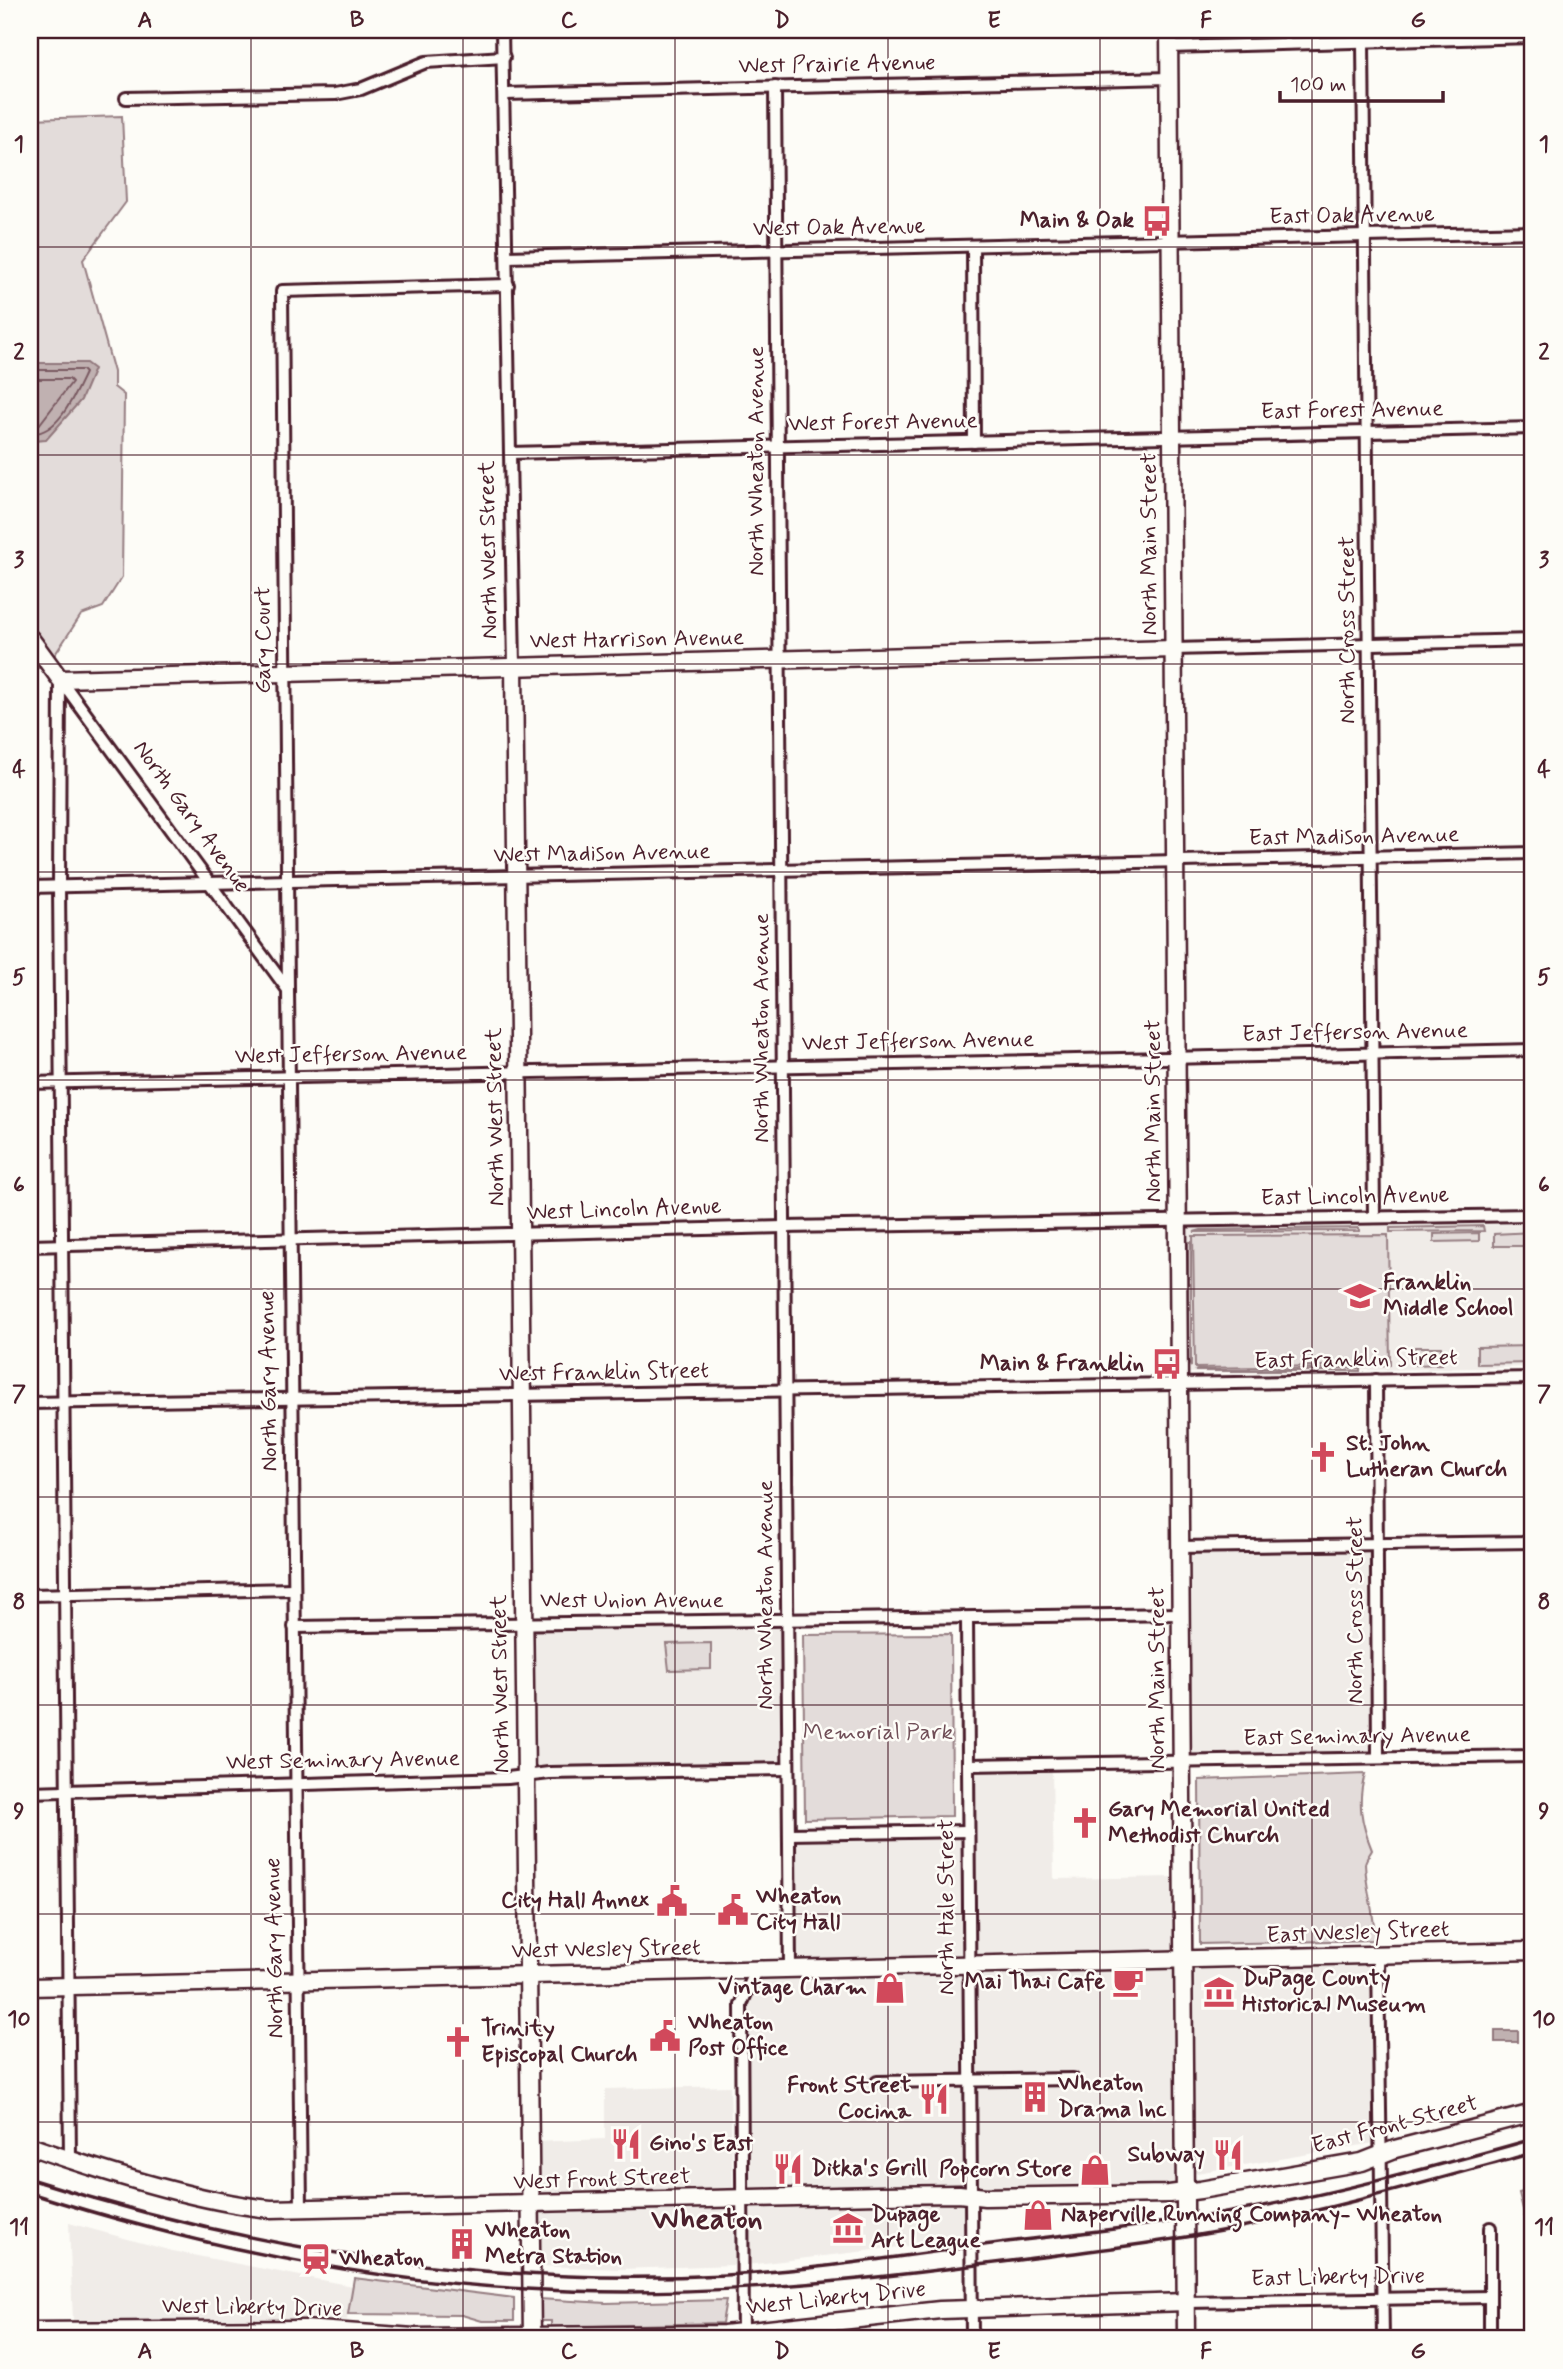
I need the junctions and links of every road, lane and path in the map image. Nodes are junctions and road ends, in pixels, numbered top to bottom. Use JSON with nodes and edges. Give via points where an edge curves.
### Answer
{"nodes":[{"id":1,"x":502,"y":30,"type":"edge"},
{"id":2,"x":1169,"y":30,"type":"edge"},
{"id":3,"x":1336,"y":30,"type":"edge"},
{"id":4,"x":1533,"y":37,"type":"edge"},
{"id":5,"x":1336,"y":42,"type":"junction"},
{"id":6,"x":1363,"y":42,"type":"junction"},
{"id":7,"x":1169,"y":47,"type":"junction"},
{"id":8,"x":504,"y":57,"type":"junction"},
{"id":9,"x":1170,"y":78,"type":"junction"},
{"id":10,"x":775,"y":87,"type":"junction"},
{"id":11,"x":505,"y":94,"type":"junction"},
{"id":12,"x":126,"y":98,"type":"dead end"},
{"id":13,"x":1533,"y":232,"type":"edge"},
{"id":14,"x":1365,"y":236,"type":"junction"},
{"id":15,"x":1171,"y":241,"type":"junction"},
{"id":16,"x":973,"y":246,"type":"junction"},
{"id":17,"x":776,"y":250,"type":"junction"},
{"id":18,"x":507,"y":257,"type":"junction"},
{"id":19,"x":508,"y":285,"type":"junction"},
{"id":20,"x":1533,"y":428,"type":"edge"},
{"id":21,"x":1368,"y":432,"type":"junction"},
{"id":22,"x":1172,"y":437,"type":"junction"},
{"id":23,"x":974,"y":442,"type":"junction"},
{"id":24,"x":778,"y":447,"type":"junction"},
{"id":25,"x":510,"y":453,"type":"junction"},
{"id":26,"x":30,"y":638,"type":"edge"},
{"id":27,"x":1533,"y":640,"type":"edge"},
{"id":28,"x":1370,"y":644,"type":"junction"},
{"id":29,"x":1174,"y":649,"type":"junction"},
{"id":30,"x":779,"y":659,"type":"junction"},
{"id":31,"x":514,"y":665,"type":"junction"},
{"id":32,"x":286,"y":672,"type":"junction"},
{"id":33,"x":60,"y":678,"type":"junction"},
{"id":34,"x":1533,"y":853,"type":"edge"},
{"id":35,"x":1371,"y":858,"type":"junction"},
{"id":36,"x":1175,"y":862,"type":"junction"},
{"id":37,"x":782,"y":872,"type":"junction"},
{"id":38,"x":516,"y":876,"type":"junction"},
{"id":39,"x":286,"y":881,"type":"junction"},
{"id":40,"x":211,"y":882,"type":"junction"},
{"id":41,"x":30,"y":887,"type":"edge"},
{"id":42,"x":59,"y":887,"type":"junction"},
{"id":43,"x":288,"y":990,"type":"junction"},
{"id":44,"x":1533,"y":1050,"type":"edge"},
{"id":45,"x":1373,"y":1054,"type":"junction"},
{"id":46,"x":1177,"y":1058,"type":"junction"},
{"id":47,"x":783,"y":1066,"type":"junction"},
{"id":48,"x":518,"y":1072,"type":"junction"},
{"id":49,"x":288,"y":1077,"type":"junction"},
{"id":50,"x":61,"y":1082,"type":"junction"},
{"id":51,"x":30,"y":1083,"type":"edge"},
{"id":52,"x":1533,"y":1215,"type":"edge"},
{"id":53,"x":1374,"y":1217,"type":"junction"},
{"id":54,"x":1178,"y":1221,"type":"junction"},
{"id":55,"x":784,"y":1227,"type":"junction"},
{"id":56,"x":520,"y":1234,"type":"junction"},
{"id":57,"x":290,"y":1240,"type":"junction"},
{"id":58,"x":62,"y":1246,"type":"junction"},
{"id":59,"x":30,"y":1247,"type":"edge"},
{"id":60,"x":1533,"y":1378,"type":"edge"},
{"id":61,"x":1376,"y":1380,"type":"junction"},
{"id":62,"x":1179,"y":1384,"type":"junction"},
{"id":63,"x":785,"y":1390,"type":"junction"},
{"id":64,"x":521,"y":1397,"type":"junction"},
{"id":65,"x":292,"y":1398,"type":"junction"},
{"id":66,"x":30,"y":1403,"type":"edge"},
{"id":67,"x":64,"y":1403,"type":"junction"},
{"id":68,"x":1533,"y":1542,"type":"edge"},
{"id":69,"x":1377,"y":1544,"type":"junction"},
{"id":70,"x":1180,"y":1547,"type":"junction"},
{"id":71,"x":294,"y":1589,"type":"junction"},
{"id":72,"x":65,"y":1594,"type":"junction"},
{"id":73,"x":30,"y":1595,"type":"edge"},
{"id":74,"x":1181,"y":1614,"type":"junction"},
{"id":75,"x":967,"y":1618,"type":"junction"},
{"id":76,"x":523,"y":1622,"type":"junction"},
{"id":77,"x":787,"y":1622,"type":"junction"},
{"id":78,"x":294,"y":1627,"type":"junction"},
{"id":79,"x":1533,"y":1756,"type":"edge"},
{"id":80,"x":1378,"y":1757,"type":"junction"},
{"id":81,"x":1182,"y":1762,"type":"junction"},
{"id":82,"x":969,"y":1765,"type":"junction"},
{"id":83,"x":788,"y":1769,"type":"junction"},
{"id":84,"x":525,"y":1776,"type":"junction"},
{"id":85,"x":296,"y":1782,"type":"junction"},
{"id":86,"x":67,"y":1790,"type":"junction"},
{"id":87,"x":30,"y":1792,"type":"edge"},
{"id":88,"x":968,"y":1831,"type":"junction"},
{"id":89,"x":789,"y":1834,"type":"junction"},
{"id":90,"x":1533,"y":1951,"type":"edge"},
{"id":91,"x":1378,"y":1956,"type":"junction"},
{"id":92,"x":1183,"y":1961,"type":"junction"},
{"id":93,"x":968,"y":1966,"type":"junction"},
{"id":94,"x":790,"y":1969,"type":"junction"},
{"id":95,"x":756,"y":1970,"type":"junction"},
{"id":96,"x":527,"y":1975,"type":"junction"},
{"id":97,"x":299,"y":1980,"type":"junction"},
{"id":98,"x":68,"y":1986,"type":"junction"},
{"id":99,"x":30,"y":1987,"type":"edge"},
{"id":100,"x":1073,"y":2079,"type":"dead end"},
{"id":101,"x":969,"y":2081,"type":"junction"},
{"id":102,"x":877,"y":2082,"type":"dead end"},
{"id":103,"x":1533,"y":2113,"type":"edge"},
{"id":104,"x":30,"y":2146,"type":"edge"},
{"id":105,"x":1380,"y":2155,"type":"junction"},
{"id":106,"x":70,"y":2160,"type":"junction"},
{"id":107,"x":1185,"y":2192,"type":"junction"},
{"id":108,"x":971,"y":2195,"type":"junction"},
{"id":109,"x":742,"y":2198,"type":"junction"},
{"id":110,"x":529,"y":2204,"type":"junction"},
{"id":111,"x":300,"y":2209,"type":"junction"},
{"id":112,"x":1490,"y":2228,"type":"dead end"},
{"id":113,"x":1490,"y":2297,"type":"junction"},
{"id":114,"x":1383,"y":2299,"type":"junction"},
{"id":115,"x":1186,"y":2302,"type":"junction"},
{"id":116,"x":973,"y":2309,"type":"junction"},
{"id":117,"x":30,"y":2330,"type":"edge"},
{"id":118,"x":743,"y":2336,"type":"edge"},
{"id":119,"x":532,"y":2338,"type":"edge"},
{"id":120,"x":972,"y":2339,"type":"edge"},
{"id":121,"x":1186,"y":2339,"type":"edge"},
{"id":122,"x":1383,"y":2339,"type":"edge"},
{"id":123,"x":1490,"y":2339,"type":"edge"}],
"edges":[{"from":1,"to":8,"type":"street","name":"North West Street"},
{"from":2,"to":7,"type":"street","name":"North Main Street"},
{"from":3,"to":5,"type":"street"},
{"from":4,"to":6,"type":"street"},
{"from":5,"to":6,"type":"street"},
{"from":5,"to":7,"type":"street"},
{"from":6,"to":14,"type":"street","name":"North Cross Street"},
{"from":7,"to":9,"type":"street","name":"North Main Street"},
{"from":8,"to":11,"type":"street","name":"North West Street"},
{"from":8,"to":12,"type":"street","via":[[426,62],[361,89],[335,93]]},
{"from":9,"to":10,"type":"street","name":"West Prairie Avenue"},
{"from":9,"to":15,"type":"street","name":"North Main Street"},
{"from":10,"to":11,"type":"street","name":"West Prairie Avenue"},
{"from":10,"to":17,"type":"street","name":"North Wheaton Avenue"},
{"from":11,"to":18,"type":"street","name":"North West Street"},
{"from":13,"to":14,"type":"street","name":"East Oak Avenue"},
{"from":14,"to":15,"type":"street","name":"East Oak Avenue"},
{"from":14,"to":21,"type":"street","name":"North Cross Street"},
{"from":15,"to":16,"type":"street","name":"West Oak Avenue"},
{"from":15,"to":22,"type":"street","name":"North Main Street"},
{"from":16,"to":17,"type":"street","name":"West Oak Avenue"},
{"from":16,"to":23,"type":"street"},
{"from":17,"to":18,"type":"street","name":"West Oak Avenue"},
{"from":17,"to":24,"type":"street","name":"North Wheaton Avenue"},
{"from":18,"to":19,"type":"street","name":"North West Street"},
{"from":19,"to":25,"type":"street","name":"North West Street"},
{"from":19,"to":32,"type":"street","name":"Gary Court","via":[[282,290]]},
{"from":20,"to":21,"type":"street","name":"East Forest Avenue"},
{"from":21,"to":22,"type":"street","name":"East Forest Avenue"},
{"from":21,"to":28,"type":"street","name":"North Cross Street"},
{"from":22,"to":23,"type":"street","name":"West Forest Avenue"},
{"from":22,"to":29,"type":"street","name":"North Main Street"},
{"from":23,"to":24,"type":"street","name":"West Forest Avenue"},
{"from":24,"to":25,"type":"street","name":"West Forest Avenue"},
{"from":24,"to":30,"type":"street","name":"North Wheaton Avenue"},
{"from":25,"to":31,"type":"street","name":"North West Street"},
{"from":26,"to":33,"type":"street","name":"North Gary Avenue"},
{"from":27,"to":28,"type":"street"},
{"from":28,"to":29,"type":"street"},
{"from":28,"to":35,"type":"street","name":"North Cross Street"},
{"from":29,"to":30,"type":"street","name":"West Harrison Avenue"},
{"from":29,"to":36,"type":"street","name":"North Main Street"},
{"from":30,"to":31,"type":"street","name":"West Harrison Avenue"},
{"from":30,"to":37,"type":"street","name":"North Wheaton Avenue"},
{"from":31,"to":32,"type":"street","name":"West Harrison Avenue"},
{"from":31,"to":38,"type":"street","name":"North West Street"},
{"from":32,"to":33,"type":"street","name":"West Harrison Avenue"},
{"from":32,"to":39,"type":"street","name":"Gary Court"},
{"from":33,"to":40,"type":"street","name":"North Gary Avenue"},
{"from":33,"to":42,"type":"street"},
{"from":34,"to":35,"type":"street","name":"East Madison Avenue"},
{"from":35,"to":36,"type":"street","name":"East Madison Avenue"},
{"from":35,"to":45,"type":"street","name":"North Cross Street"},
{"from":36,"to":37,"type":"street","name":"West Madison Avenue"},
{"from":36,"to":46,"type":"street","name":"North Main Street"},
{"from":37,"to":38,"type":"street","name":"West Madison Avenue"},
{"from":37,"to":47,"type":"street","name":"North Wheaton Avenue"},
{"from":38,"to":39,"type":"street","name":"West Madison Avenue"},
{"from":38,"to":48,"type":"street","name":"North West Street"},
{"from":39,"to":40,"type":"street","name":"West Madison Avenue"},
{"from":39,"to":43,"type":"street","name":"Gary Court"},
{"from":40,"to":42,"type":"street","name":"West Madison Avenue"},
{"from":40,"to":43,"type":"street","name":"North Gary Avenue"},
{"from":41,"to":42,"type":"street","name":"West Madison Avenue"},
{"from":42,"to":50,"type":"street"},
{"from":43,"to":49,"type":"street","name":"North Gary Avenue"},
{"from":44,"to":45,"type":"street","name":"East Jefferson Avenue"},
{"from":45,"to":46,"type":"street","name":"East Jefferson Avenue"},
{"from":45,"to":53,"type":"street","name":"North Cross Street"},
{"from":46,"to":47,"type":"street","name":"West Jefferson Avenue"},
{"from":46,"to":54,"type":"street","name":"North Main Street"},
{"from":47,"to":48,"type":"street","name":"West Jefferson Avenue"},
{"from":47,"to":55,"type":"street","name":"North Wheaton Avenue"},
{"from":48,"to":49,"type":"street","name":"West Jefferson Avenue"},
{"from":48,"to":56,"type":"street","name":"North West Street"},
{"from":49,"to":50,"type":"street","name":"West Jefferson Avenue"},
{"from":49,"to":57,"type":"street","name":"North Gary Avenue"},
{"from":50,"to":51,"type":"street","name":"West Jefferson Avenue"},
{"from":50,"to":58,"type":"street"},
{"from":52,"to":53,"type":"street","name":"East Lincoln Avenue"},
{"from":53,"to":54,"type":"street","name":"East Lincoln Avenue"},
{"from":54,"to":55,"type":"street","name":"West Lincoln Avenue"},
{"from":54,"to":62,"type":"street","name":"North Main Street"},
{"from":55,"to":56,"type":"street","name":"West Lincoln Avenue"},
{"from":55,"to":63,"type":"street","name":"North Wheaton Avenue"},
{"from":56,"to":57,"type":"street","name":"West Lincoln Avenue"},
{"from":56,"to":64,"type":"street","name":"North West Street"},
{"from":57,"to":58,"type":"street","name":"West Lincoln Avenue"},
{"from":57,"to":65,"type":"street","name":"North Gary Avenue"},
{"from":58,"to":59,"type":"street","name":"West Lincoln Avenue"},
{"from":58,"to":67,"type":"street"},
{"from":60,"to":61,"type":"street","name":"East Franklin Street"},
{"from":61,"to":62,"type":"street","name":"East Franklin Street"},
{"from":61,"to":69,"type":"street","name":"North Cross Street"},
{"from":62,"to":63,"type":"street","name":"West Franklin Street"},
{"from":62,"to":70,"type":"street","name":"North Main Street"},
{"from":63,"to":64,"type":"street","name":"West Franklin Street"},
{"from":63,"to":77,"type":"street","name":"North Wheaton Avenue"},
{"from":64,"to":65,"type":"street","name":"West Franklin Street"},
{"from":64,"to":76,"type":"street","name":"North West Street"},
{"from":65,"to":67,"type":"street","name":"West Franklin Street"},
{"from":65,"to":71,"type":"street","name":"North Gary Avenue"},
{"from":66,"to":67,"type":"street","name":"West Franklin Street"},
{"from":67,"to":72,"type":"street"},
{"from":68,"to":69,"type":"street"},
{"from":69,"to":70,"type":"street"},
{"from":69,"to":80,"type":"street","name":"North Cross Street"},
{"from":70,"to":74,"type":"street","name":"North Main Street"},
{"from":71,"to":72,"type":"street"},
{"from":71,"to":78,"type":"street","name":"North Gary Avenue"},
{"from":72,"to":73,"type":"street"},
{"from":72,"to":86,"type":"street"},
{"from":74,"to":75,"type":"street","name":"West Union Avenue"},
{"from":74,"to":81,"type":"street","name":"North Main Street"},
{"from":75,"to":77,"type":"street","name":"West Union Avenue"},
{"from":75,"to":82,"type":"street","name":"North Hale Street"},
{"from":76,"to":77,"type":"street","name":"West Union Avenue"},
{"from":76,"to":78,"type":"street","name":"West Union Avenue"},
{"from":76,"to":84,"type":"street","name":"North West Street"},
{"from":77,"to":83,"type":"street","name":"North Wheaton Avenue"},
{"from":78,"to":85,"type":"street","name":"North Gary Avenue"},
{"from":79,"to":80,"type":"street","name":"East Seminary Avenue"},
{"from":80,"to":81,"type":"street","name":"East Seminary Avenue"},
{"from":81,"to":82,"type":"street"},
{"from":81,"to":92,"type":"street","name":"North Main Street"},
{"from":82,"to":88,"type":"street","name":"North Hale Street"},
{"from":83,"to":84,"type":"street","name":"West Seminary Avenue"},
{"from":83,"to":89,"type":"street","name":"North Wheaton Avenue"},
{"from":84,"to":85,"type":"street","name":"West Seminary Avenue"},
{"from":84,"to":96,"type":"street","name":"North West Street"},
{"from":85,"to":86,"type":"street","name":"West Seminary Avenue"},
{"from":85,"to":97,"type":"street","name":"North Gary Avenue"},
{"from":86,"to":87,"type":"street","name":"West Seminary Avenue"},
{"from":86,"to":98,"type":"street"},
{"from":88,"to":89,"type":"street"},
{"from":88,"to":93,"type":"street","name":"North Hale Street"},
{"from":89,"to":94,"type":"street","name":"North Wheaton Avenue"},
{"from":90,"to":91,"type":"street","name":"East Wesley Street"},
{"from":91,"to":92,"type":"street","name":"East Wesley Street"},
{"from":91,"to":105,"type":"street"},
{"from":92,"to":93,"type":"street","name":"West Wesley Street"},
{"from":92,"to":107,"type":"street","name":"North Main Street"},
{"from":93,"to":94,"type":"street","name":"West Wesley Street"},
{"from":93,"to":101,"type":"street","name":"North Hale Street"},
{"from":94,"to":95,"type":"street","name":"West Wesley Street"},
{"from":95,"to":96,"type":"street","name":"West Wesley Street"},
{"from":95,"to":109,"type":"street","via":[[741,2005]]},
{"from":96,"to":97,"type":"street","name":"West Wesley Street"},
{"from":96,"to":110,"type":"street","name":"North West Street"},
{"from":97,"to":98,"type":"street","name":"West Wesley Street"},
{"from":97,"to":111,"type":"street","name":"North Gary Avenue"},
{"from":98,"to":99,"type":"street","name":"West Wesley Street"},
{"from":98,"to":106,"type":"street"},
{"from":100,"to":101,"type":"street"},
{"from":101,"to":102,"type":"street"},
{"from":101,"to":108,"type":"street","name":"North Hale Street"},
{"from":103,"to":105,"type":"street","name":"East Front Street"},
{"from":104,"to":106,"type":"street","name":"West Front Street"},
{"from":105,"to":107,"type":"street","name":"East Front Street","via":[[1362,2162]]},
{"from":105,"to":114,"type":"street"},
{"from":106,"to":111,"type":"street","name":"West Front Street","via":[[252,2208]]},
{"from":107,"to":108,"type":"street","name":"West Front Street"},
{"from":107,"to":115,"type":"street","name":"North Main Street"},
{"from":108,"to":109,"type":"street","name":"West Front Street"},
{"from":108,"to":116,"type":"street","name":"North Hale Street"},
{"from":109,"to":110,"type":"street","name":"West Front Street"},
{"from":109,"to":118,"type":"street"},
{"from":110,"to":111,"type":"street","name":"West Front Street"},
{"from":110,"to":119,"type":"street","name":"North West Street"},
{"from":112,"to":113,"type":"street"},
{"from":113,"to":114,"type":"street","name":"East Liberty Drive"},
{"from":113,"to":123,"type":"street"},
{"from":114,"to":115,"type":"street","name":"East Liberty Drive"},
{"from":114,"to":122,"type":"street"},
{"from":115,"to":116,"type":"street","name":"West Liberty Drive"},
{"from":115,"to":121,"type":"street","name":"North Main Street"},
{"from":116,"to":118,"type":"street","name":"West Liberty Drive"},
{"from":116,"to":120,"type":"street","name":"North Hale Street"},
{"from":117,"to":119,"type":"street","name":"West Liberty Drive","via":[[303,2329],[414,2337]]},
{"from":118,"to":119,"type":"street","name":"West Liberty Drive"}]}
